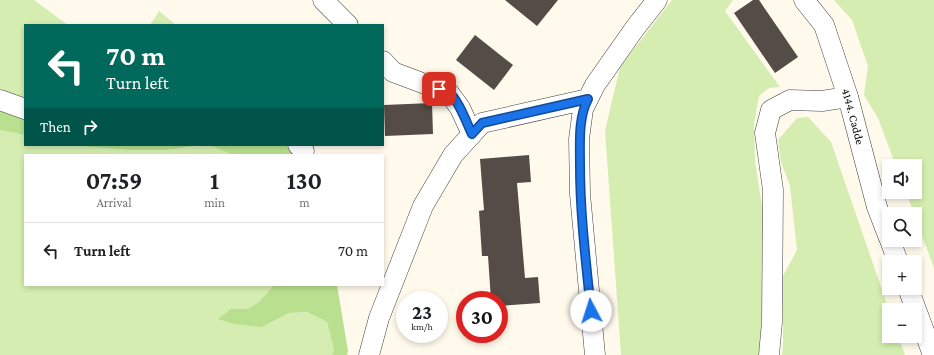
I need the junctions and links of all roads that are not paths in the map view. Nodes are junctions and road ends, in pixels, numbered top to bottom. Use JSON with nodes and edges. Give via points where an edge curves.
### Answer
{"nodes":[{"id":1,"x":323,"y":0,"type":"edge"},
{"id":2,"x":656,"y":0,"type":"edge"},
{"id":3,"x":804,"y":0,"type":"edge"},
{"id":4,"x":347,"y":24,"type":"edge"},
{"id":5,"x":384,"y":62,"type":"edge"},
{"id":6,"x":848,"y":98,"type":"junction"},
{"id":7,"x":588,"y":99,"type":"junction"},
{"id":8,"x":0,"y":100,"type":"edge"},
{"id":9,"x":24,"y":109,"type":"edge"},
{"id":10,"x":472,"y":134,"type":"junction"},
{"id":11,"x":882,"y":220,"type":"edge"},
{"id":12,"x":911,"y":295,"type":"edge"},
{"id":13,"x":369,"y":355,"type":"edge"},
{"id":14,"x":595,"y":355,"type":"edge"},
{"id":15,"x":769,"y":355,"type":"edge"},
{"id":16,"x":933,"y":355,"type":"edge"}],
"edges":[{"from":1,"to":4,"type":"street"},
{"from":2,"to":7,"type":"street","via":[[595,85]]},
{"from":3,"to":6,"type":"street","name":"4144. Cadde","via":[[824,25]]},
{"from":5,"to":10,"type":"street","via":[[393,72],[449,93],[460,108]]},
{"from":6,"to":11,"type":"street","name":"4144. Cadde"},
{"from":6,"to":15,"type":"street","via":[[822,101],[790,100],[771,110],[765,133],[773,190],[772,322]]},
{"from":7,"to":10,"type":"street","via":[[482,123]]},
{"from":7,"to":14,"type":"street","via":[[583,109],[580,139],[580,194]]},
{"from":8,"to":9,"type":"street"},
{"from":10,"to":13,"type":"street","via":[[453,155],[423,206],[379,318]]},
{"from":12,"to":16,"type":"street"}]}
